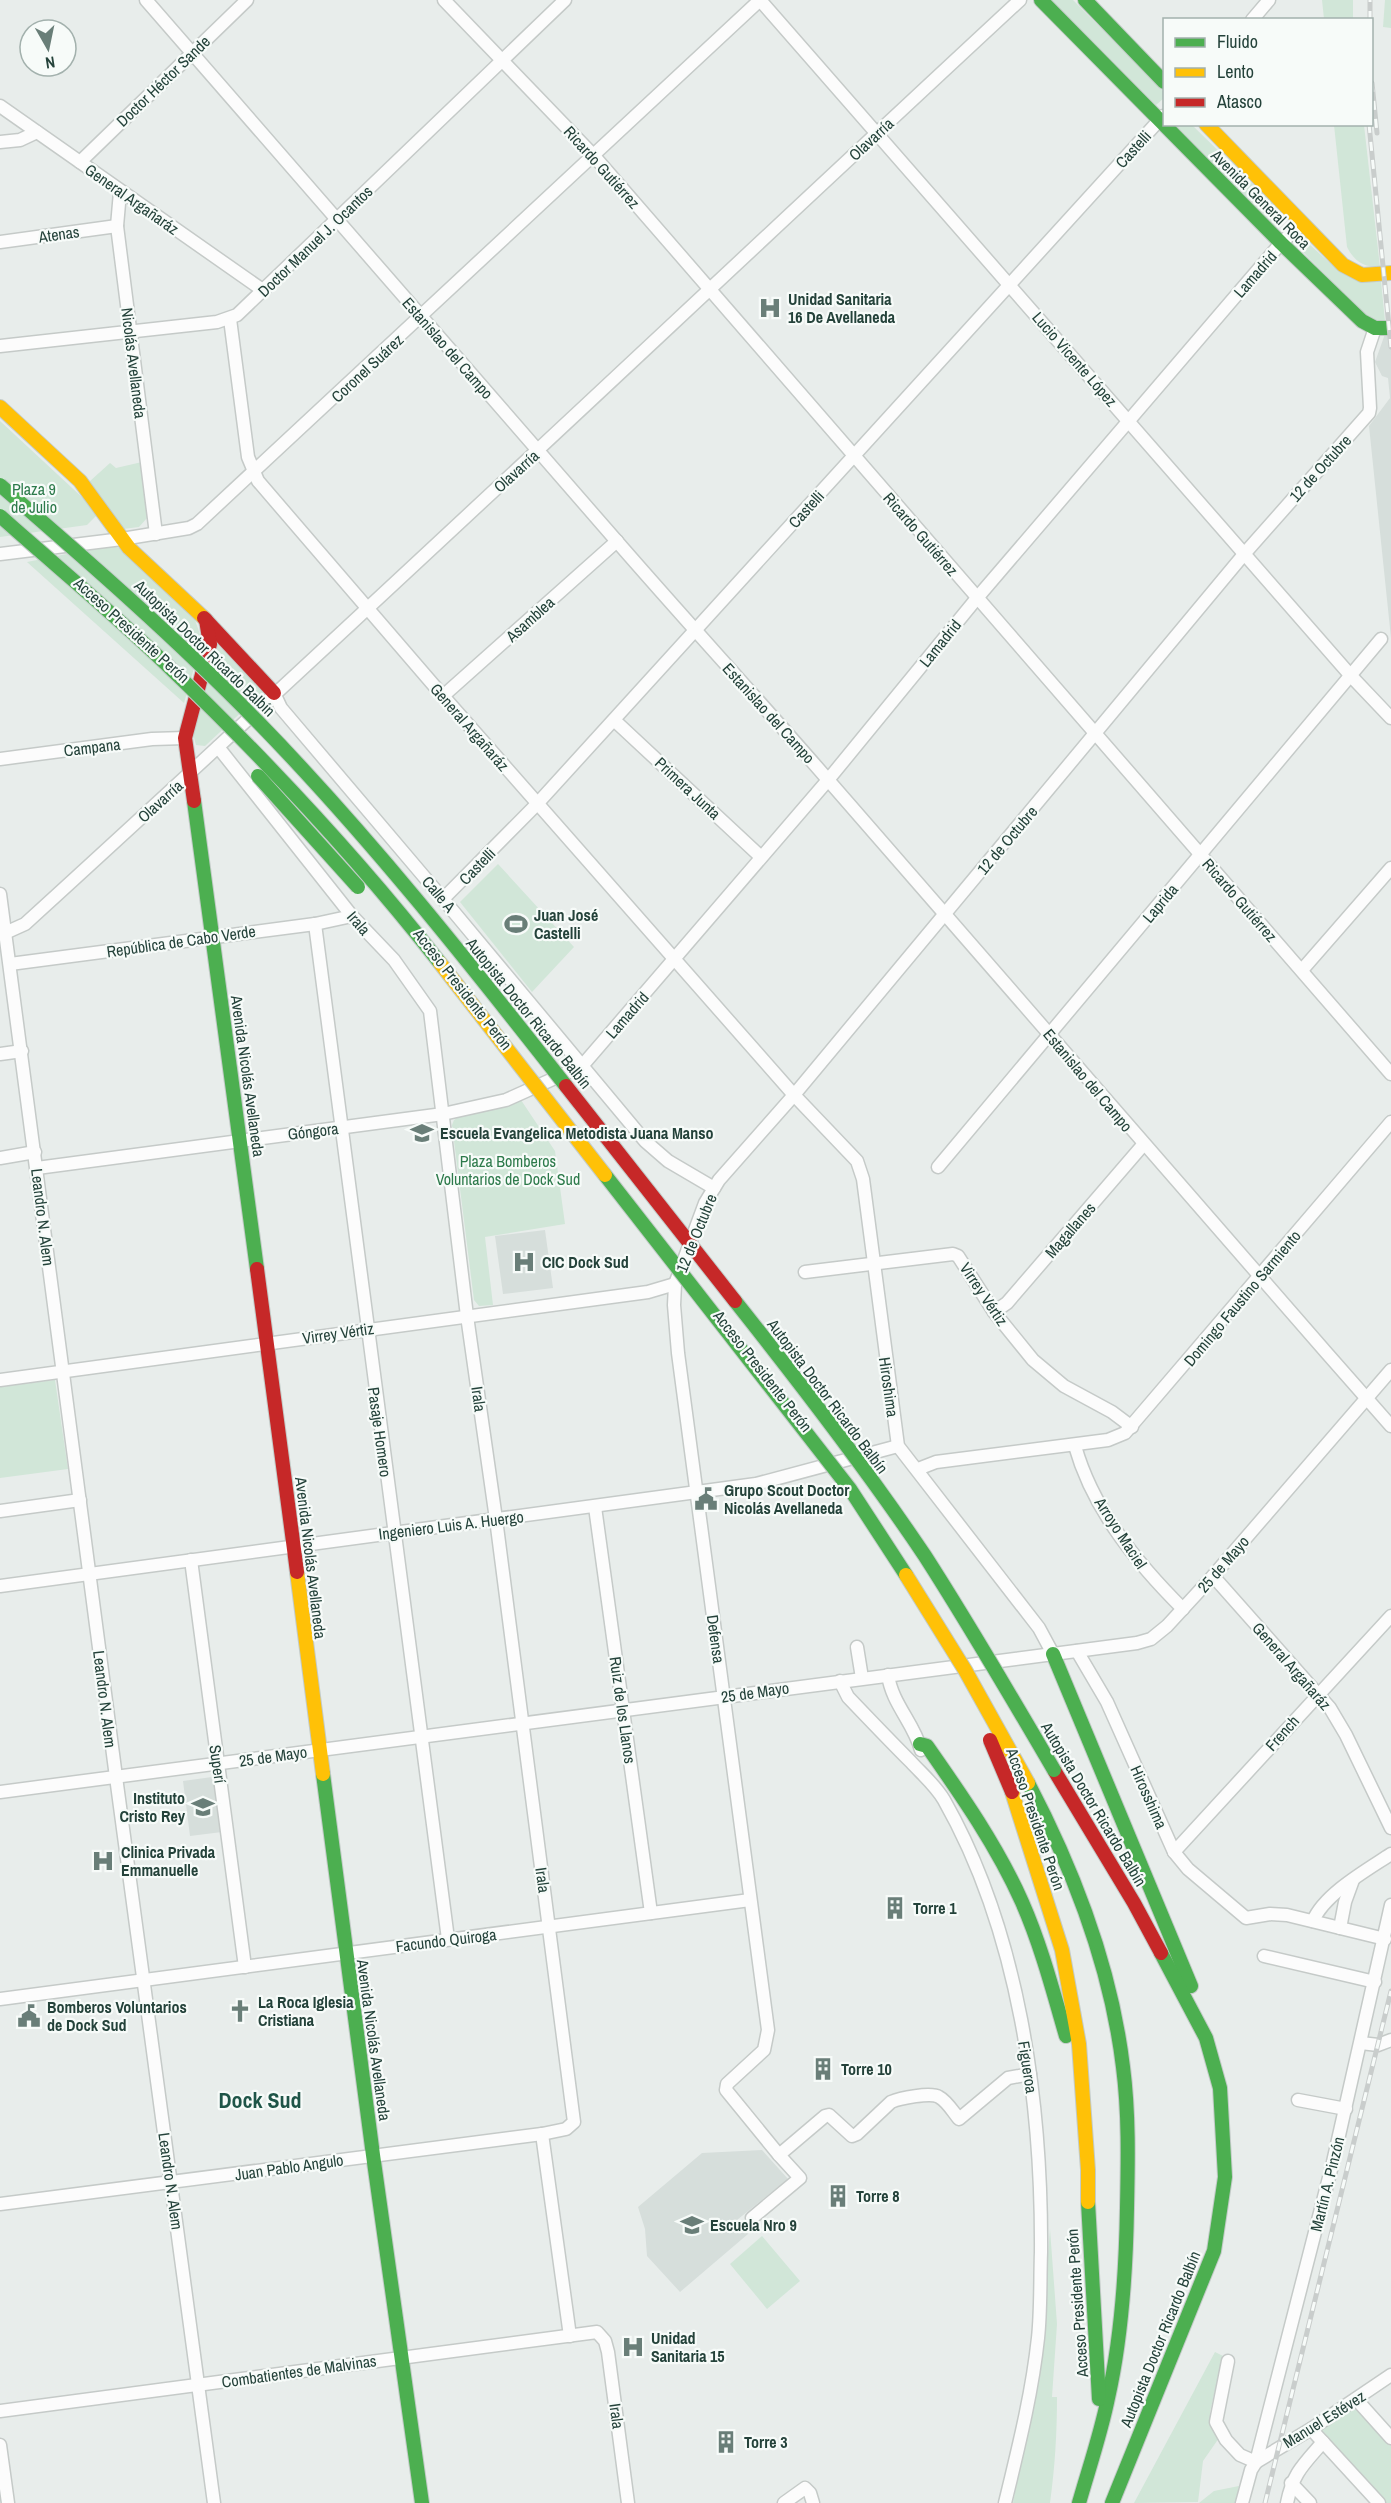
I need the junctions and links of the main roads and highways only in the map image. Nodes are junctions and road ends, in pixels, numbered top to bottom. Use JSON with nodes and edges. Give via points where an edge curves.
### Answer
{"nodes":[{"id":1,"x":1041,"y":0,"type":"edge"},
{"id":2,"x":1085,"y":0,"type":"edge"},
{"id":3,"x":1163,"y":81,"type":"edge"},
{"id":4,"x":1162,"y":117,"type":"edge"},
{"id":5,"x":1170,"y":126,"type":"edge"},
{"id":6,"x":1208,"y":126,"type":"edge"},
{"id":7,"x":1391,"y":273,"type":"edge"},
{"id":8,"x":1391,"y":328,"type":"edge"},
{"id":9,"x":0,"y":407,"type":"edge"},
{"id":10,"x":0,"y":485,"type":"edge"},
{"id":11,"x":0,"y":516,"type":"edge"},
{"id":12,"x":0,"y":534,"type":"edge"},
{"id":13,"x":53,"y":581,"type":"dead end"},
{"id":14,"x":206,"y":620,"type":"junction"},
{"id":15,"x":140,"y":659,"type":"dead end"},
{"id":16,"x":274,"y":693,"type":"road end"},
{"id":17,"x":370,"y":900,"type":"dead end"},
{"id":18,"x":392,"y":925,"type":"dead end"},
{"id":19,"x":533,"y":1106,"type":"dead end"},
{"id":20,"x":547,"y":1124,"type":"dead end"},
{"id":21,"x":1053,"y":1653,"type":"road end"},
{"id":22,"x":920,"y":1744,"type":"road end"},
{"id":23,"x":1206,"y":2038,"type":"junction"},
{"id":24,"x":1084,"y":2100,"type":"junction"},
{"id":25,"x":1101,"y":2428,"type":"junction"},
{"id":26,"x":422,"y":2503,"type":"edge"},
{"id":27,"x":1079,"y":2503,"type":"edge"},
{"id":28,"x":1112,"y":2503,"type":"edge"}],
"edges":[{"from":1,"to":4,"type":"main road","name":"Avenida General Roca"},
{"from":2,"to":3,"type":"main road"},
{"from":5,"to":8,"type":"main road","name":"Avenida General Roca","via":[[1281,243],[1362,321],[1375,328]]},
{"from":6,"to":7,"type":"main road","name":"Avenida General Roca","via":[[1343,265],[1371,276]]},
{"from":9,"to":14,"type":"main road","via":[[80,481],[122,539]]},
{"from":10,"to":23,"type":"main road","name":"Autopista Doctor Ricardo Balbín","bridge":true,"via":[[125,594],[244,707],[342,813],[547,1060],[862,1467],[941,1581],[1134,1903]]},
{"from":11,"to":25,"type":"main road","name":"Autopista Doctor Ricardo Balbín","bridge":true,"via":[[166,664],[348,852],[432,953],[849,1489],[890,1547],[965,1669],[1056,1841],[1091,1932],[1121,2053],[1128,2180],[1125,2250],[1115,2351]]},
{"from":12,"to":13,"type":"main road","name":"Acceso Presidente Perón"},
{"from":14,"to":16,"type":"main road"},
{"from":14,"to":26,"type":"main road","name":"Avenida Nicolás Avellaneda","via":[[210,644],[185,738]]},
{"from":15,"to":17,"type":"main road","name":"Acceso Presidente Perón","bridge":true,"via":[[224,739]]},
{"from":18,"to":19,"type":"main road","name":"Acceso Presidente Perón"},
{"from":20,"to":24,"type":"main road","name":"Acceso Presidente Perón","bridge":true,"via":[[847,1508],[977,1716],[1012,1791],[1062,1950],[1079,2044]]},
{"from":21,"to":23,"type":"main road","via":[[1181,1959]]},
{"from":22,"to":24,"type":"main road","via":[[927,1746],[961,1794],[1015,1886],[1042,1958]]},
{"from":23,"to":28,"type":"main road","name":"Autopista Doctor Ricardo Balbín","via":[[1220,2088],[1224,2123],[1225,2176],[1219,2228],[1207,2271]]},
{"from":24,"to":25,"type":"main road","name":"Acceso Presidente Perón"},
{"from":25,"to":27,"type":"main road","name":"Autopista Doctor Ricardo Balbín"}]}
